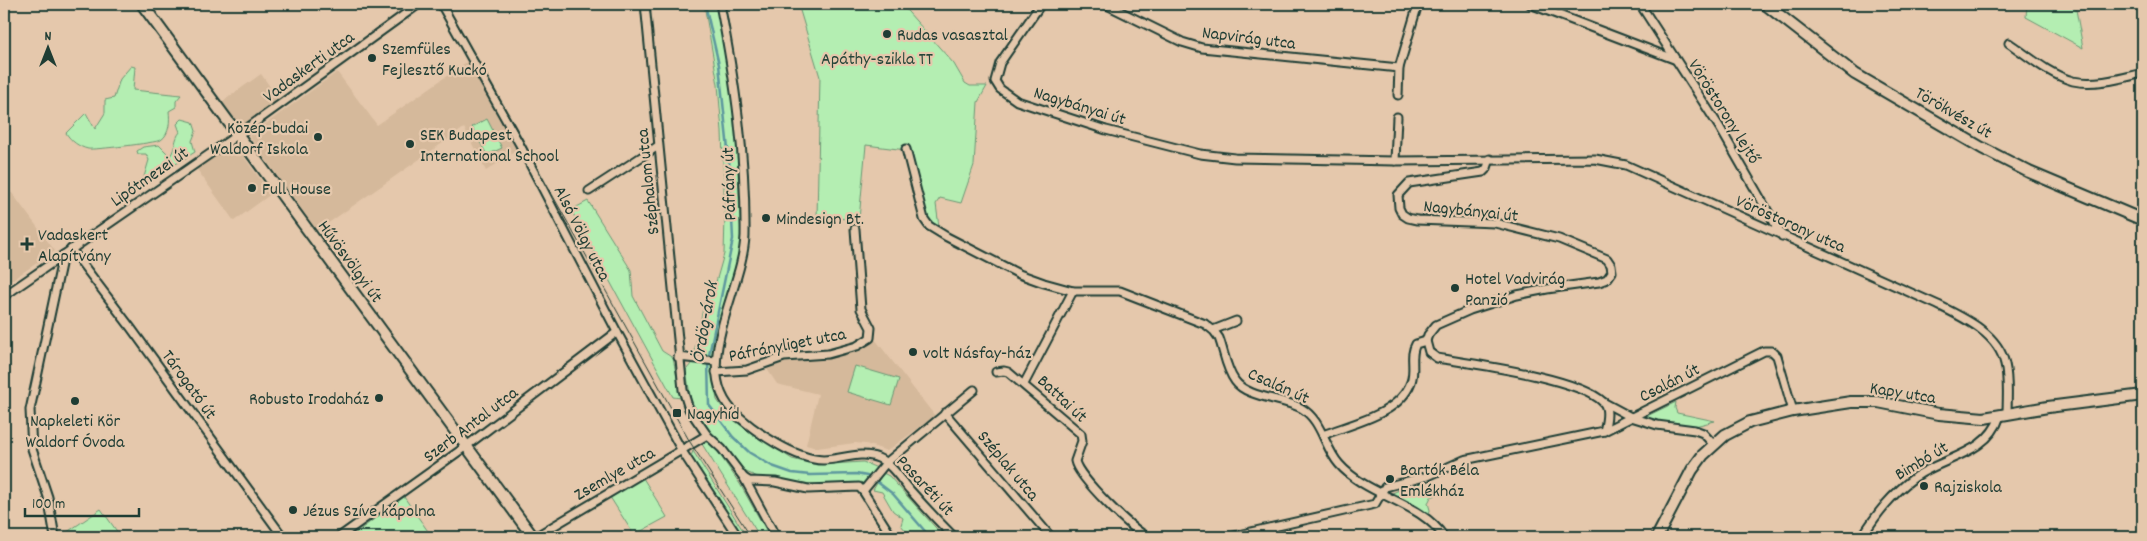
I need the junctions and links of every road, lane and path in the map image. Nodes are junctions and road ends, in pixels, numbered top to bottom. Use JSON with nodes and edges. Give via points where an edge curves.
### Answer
{"nodes":[{"id":1,"x":142,"y":4,"type":"edge"},
{"id":2,"x":419,"y":4,"type":"edge"},
{"id":3,"x":441,"y":4,"type":"edge"},
{"id":4,"x":645,"y":4,"type":"edge"},
{"id":5,"x":720,"y":4,"type":"edge"},
{"id":6,"x":1041,"y":4,"type":"edge"},
{"id":7,"x":1104,"y":4,"type":"edge"},
{"id":8,"x":1418,"y":4,"type":"edge"},
{"id":9,"x":1530,"y":4,"type":"edge"},
{"id":10,"x":1640,"y":4,"type":"edge"},
{"id":11,"x":1766,"y":4,"type":"edge"},
{"id":12,"x":2009,"y":43,"type":"dead end"},
{"id":13,"x":1674,"y":60,"type":"junction"},
{"id":14,"x":1399,"y":68,"type":"junction"},
{"id":15,"x":2143,"y":73,"type":"edge"},
{"id":16,"x":1398,"y":95,"type":"dead end"},
{"id":17,"x":1397,"y":117,"type":"dead end"},
{"id":18,"x":238,"y":134,"type":"junction"},
{"id":19,"x":658,"y":146,"type":"junction"},
{"id":20,"x":906,"y":149,"type":"dead end"},
{"id":21,"x":1490,"y":159,"type":"junction"},
{"id":22,"x":1395,"y":161,"type":"junction"},
{"id":23,"x":589,"y":191,"type":"dead end"},
{"id":24,"x":2143,"y":220,"type":"edge"},
{"id":25,"x":855,"y":229,"type":"dead end"},
{"id":26,"x":1782,"y":236,"type":"junction"},
{"id":27,"x":71,"y":249,"type":"junction"},
{"id":28,"x":63,"y":255,"type":"junction"},
{"id":29,"x":1073,"y":291,"type":"junction"},
{"id":30,"x":4,"y":296,"type":"edge"},
{"id":31,"x":1236,"y":321,"type":"dead end"},
{"id":32,"x":1213,"y":330,"type":"junction"},
{"id":33,"x":617,"y":332,"type":"junction"},
{"id":34,"x":1426,"y":341,"type":"junction"},
{"id":35,"x":678,"y":357,"type":"junction"},
{"id":36,"x":716,"y":361,"type":"junction"},
{"id":37,"x":716,"y":372,"type":"junction"},
{"id":38,"x":996,"y":372,"type":"dead end"},
{"id":39,"x":1024,"y":384,"type":"junction"},
{"id":40,"x":974,"y":390,"type":"dead end"},
{"id":41,"x":2143,"y":395,"type":"edge"},
{"id":42,"x":1603,"y":402,"type":"junction"},
{"id":43,"x":1793,"y":411,"type":"junction"},
{"id":44,"x":945,"y":413,"type":"junction"},
{"id":45,"x":2003,"y":415,"type":"junction"},
{"id":46,"x":1632,"y":417,"type":"junction"},
{"id":47,"x":1604,"y":431,"type":"junction"},
{"id":48,"x":707,"y":435,"type":"junction"},
{"id":49,"x":1323,"y":435,"type":"junction"},
{"id":50,"x":1714,"y":445,"type":"junction"},
{"id":51,"x":465,"y":447,"type":"junction"},
{"id":52,"x":682,"y":451,"type":"junction"},
{"id":53,"x":886,"y":463,"type":"junction"},
{"id":54,"x":744,"y":478,"type":"junction"},
{"id":55,"x":866,"y":488,"type":"junction"},
{"id":56,"x":1380,"y":494,"type":"junction"},
{"id":57,"x":1271,"y":528,"type":"junction"},
{"id":58,"x":56,"y":537,"type":"edge"},
{"id":59,"x":282,"y":537,"type":"edge"},
{"id":60,"x":339,"y":537,"type":"edge"},
{"id":61,"x":534,"y":537,"type":"edge"},
{"id":62,"x":738,"y":537,"type":"edge"},
{"id":63,"x":776,"y":537,"type":"edge"},
{"id":64,"x":892,"y":537,"type":"edge"},
{"id":65,"x":954,"y":537,"type":"edge"},
{"id":66,"x":1051,"y":537,"type":"edge"},
{"id":67,"x":1148,"y":537,"type":"edge"},
{"id":68,"x":1228,"y":537,"type":"edge"},
{"id":69,"x":1277,"y":537,"type":"edge"},
{"id":70,"x":1444,"y":537,"type":"edge"},
{"id":71,"x":1657,"y":537,"type":"edge"},
{"id":72,"x":1862,"y":537,"type":"edge"}],
"edges":[{"from":1,"to":18,"type":"street","name":"Hűvösvölgyi út"},
{"from":2,"to":18,"type":"street","name":"Vadaskerti utca"},
{"from":3,"to":33,"type":"street","name":"Alsó Völgy utca","via":[[519,143]]},
{"from":4,"to":19,"type":"street","name":"Széphalom utca"},
{"from":5,"to":36,"type":"street","name":"Páfrány út","via":[[741,134],[745,236]]},
{"from":6,"to":22,"type":"street","name":"Nagybányai út","via":[[996,71],[1000,90],[1017,101],[1106,130],[1200,154],[1235,158]]},
{"from":7,"to":14,"type":"street","name":"Napvirág utca","via":[[1182,42],[1202,48]]},
{"from":8,"to":14,"type":"street"},
{"from":9,"to":13,"type":"street"},
{"from":10,"to":13,"type":"street","name":"Vöröstorony lejtő"},
{"from":11,"to":24,"type":"street","name":"Törökvész út","via":[[1855,74],[1982,148],[2029,172]]},
{"from":12,"to":15,"type":"street","via":[[2056,74],[2075,81],[2123,78]]},
{"from":13,"to":26,"type":"street","name":"Vöröstorony lejtő","via":[[1720,128]]},
{"from":14,"to":16,"type":"street"},
{"from":17,"to":22,"type":"street"},
{"from":18,"to":27,"type":"street","name":"Lipótmezei út"},
{"from":18,"to":51,"type":"street","name":"Hűvösvölgyi út"},
{"from":19,"to":23,"type":"street"},
{"from":19,"to":35,"type":"street","name":"Széphalom utca"},
{"from":20,"to":29,"type":"street","via":[[924,218],[930,226],[1019,274]]},
{"from":21,"to":22,"type":"street","name":"Nagybányai út"},
{"from":21,"to":26,"type":"street","name":"Vöröstorony utca","via":[[1609,160],[1648,173]]},
{"from":21,"to":34,"type":"street","name":"Nagybányai út","via":[[1483,172],[1408,183],[1398,195],[1402,214],[1417,220],[1495,223],[1559,239],[1607,259],[1612,272],[1599,282],[1547,288],[1470,310],[1436,325]]},
{"from":25,"to":37,"type":"street","name":"Páfrányliget utca","via":[[861,310],[871,328],[870,338],[857,346],[828,354],[784,357],[747,370]]},
{"from":26,"to":45,"type":"street","name":"Vöröstorony utca","via":[[1938,305],[1981,329],[2001,352],[2005,364],[2007,381]]},
{"from":27,"to":28,"type":"street","name":"Lipótmezei út"},
{"from":27,"to":59,"type":"street","name":"Tárogató út"},
{"from":28,"to":30,"type":"street","name":"Lipótmezei út"},
{"from":28,"to":58,"type":"street","via":[[30,410],[32,449],[48,497]]},
{"from":29,"to":32,"type":"street","via":[[1120,291]]},
{"from":29,"to":39,"type":"street","name":"Battai út"},
{"from":31,"to":32,"type":"street"},
{"from":32,"to":49,"type":"street","name":"Csalán út","via":[[1235,382],[1253,392],[1302,408]]},
{"from":33,"to":51,"type":"street","name":"Szerb Antal utca"},
{"from":33,"to":52,"type":"street","name":"Alsó Völgy utca"},
{"from":34,"to":42,"type":"street","via":[[1433,356],[1549,380]]},
{"from":34,"to":49,"type":"street","via":[[1416,344],[1412,351],[1414,373],[1401,399],[1376,415]]},
{"from":35,"to":36,"type":"street"},
{"from":35,"to":48,"type":"street","name":"Széphalom utca","via":[[685,399]]},
{"from":36,"to":37,"type":"street","name":"Pasaréti út"},
{"from":37,"to":53,"type":"street","name":"Pasaréti út","via":[[721,394],[729,407],[743,420],[794,453],[824,460],[868,455]]},
{"from":38,"to":39,"type":"street","via":[[1008,372]]},
{"from":39,"to":67,"type":"street","name":"Battai út","via":[[1081,434],[1075,461],[1081,474],[1125,520]]},
{"from":40,"to":44,"type":"street"},
{"from":41,"to":45,"type":"street","name":"Kapy utca"},
{"from":42,"to":46,"type":"street"},
{"from":42,"to":47,"type":"street","via":[[1607,414]]},
{"from":43,"to":45,"type":"street","name":"Kapy utca","via":[[1851,402],[1878,402],[1962,417]]},
{"from":43,"to":46,"type":"street","name":"Csalán út","via":[[1776,356],[1772,351],[1764,351]]},
{"from":43,"to":50,"type":"street","name":"Kapy utca","via":[[1750,422]]},
{"from":44,"to":53,"type":"street"},
{"from":44,"to":66,"type":"street","name":"Széplak utca"},
{"from":45,"to":72,"type":"street","name":"Bimbó út","via":[[1991,436],[1976,447],[1923,473],[1898,490]]},
{"from":46,"to":47,"type":"street","name":"Csalán út"},
{"from":46,"to":50,"type":"street","via":[[1657,425],[1695,430],[1703,433]]},
{"from":47,"to":56,"type":"street","name":"Csalán út","via":[[1464,460],[1428,476],[1385,487]]},
{"from":48,"to":52,"type":"street","name":"Zsemlye utca"},
{"from":48,"to":54,"type":"street","name":"Széphalom utca"},
{"from":49,"to":56,"type":"street","name":"Csalán út","via":[[1339,464]]},
{"from":50,"to":71,"type":"street","name":"Kapy utca","via":[[1692,470]]},
{"from":51,"to":60,"type":"street","name":"Szerb Antal utca"},
{"from":51,"to":61,"type":"street","name":"Hűvösvölgyi út"},
{"from":52,"to":61,"type":"street","name":"Zsemlye utca"},
{"from":52,"to":62,"type":"street","name":"Alsó Völgy utca"},
{"from":53,"to":55,"type":"street"},
{"from":53,"to":65,"type":"street","name":"Pasaréti út"},
{"from":54,"to":55,"type":"street","via":[[808,489]]},
{"from":54,"to":63,"type":"street","name":"Széphalom utca"},
{"from":55,"to":64,"type":"street"},
{"from":56,"to":57,"type":"street","via":[[1375,504]]},
{"from":56,"to":70,"type":"street","via":[[1432,521]]},
{"from":57,"to":68,"type":"street"},
{"from":57,"to":69,"type":"street"}]}
